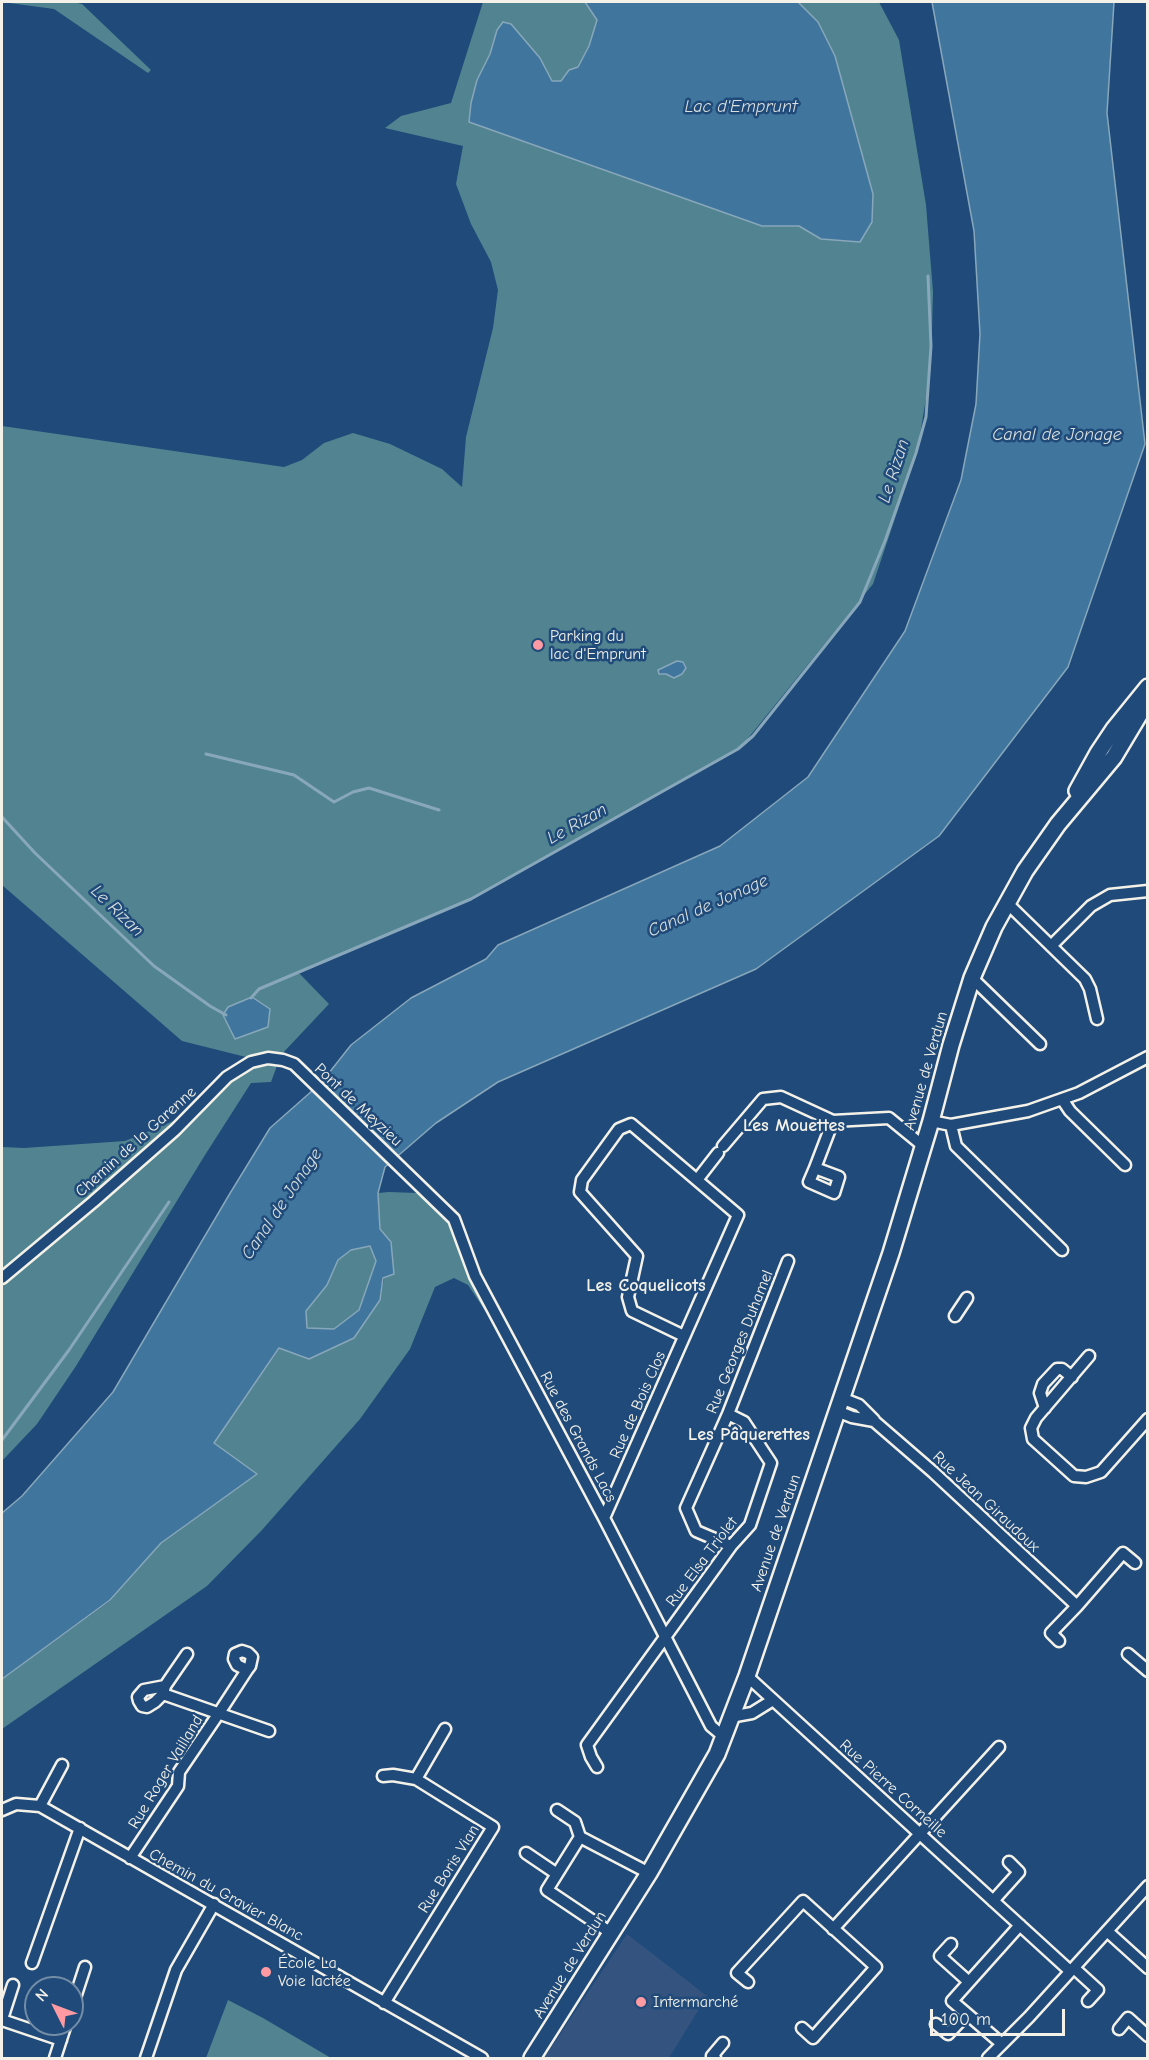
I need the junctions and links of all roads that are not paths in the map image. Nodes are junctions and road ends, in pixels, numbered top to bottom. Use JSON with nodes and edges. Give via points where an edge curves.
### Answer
{"nodes":[{"id":1,"x":1148,"y":687,"type":"edge"},
{"id":2,"x":1148,"y":700,"type":"edge"},
{"id":3,"x":1058,"y":824,"type":"junction"},
{"id":4,"x":1148,"y":891,"type":"edge"},
{"id":5,"x":1007,"y":903,"type":"junction"},
{"id":6,"x":1051,"y":946,"type":"junction"},
{"id":7,"x":972,"y":978,"type":"junction"},
{"id":8,"x":1097,"y":1019,"type":"dead end"},
{"id":9,"x":1041,"y":1044,"type":"dead end"},
{"id":10,"x":1148,"y":1057,"type":"edge"},
{"id":11,"x":299,"y":1070,"type":"joint"},
{"id":12,"x":1062,"y":1099,"type":"junction"},
{"id":13,"x":833,"y":1121,"type":"junction"},
{"id":14,"x":931,"y":1121,"type":"junction"},
{"id":15,"x":951,"y":1125,"type":"junction"},
{"id":16,"x":922,"y":1145,"type":"junction"},
{"id":17,"x":396,"y":1161,"type":"joint"},
{"id":18,"x":1125,"y":1165,"type":"dead end"},
{"id":19,"x":815,"y":1168,"type":"dead end"},
{"id":20,"x":697,"y":1180,"type":"junction"},
{"id":21,"x":1062,"y":1250,"type":"dead end"},
{"id":22,"x":788,"y":1261,"type":"dead end"},
{"id":23,"x":2,"y":1278,"type":"edge"},
{"id":24,"x":967,"y":1298,"type":"dead end"},
{"id":25,"x":955,"y":1316,"type":"dead end"},
{"id":26,"x":684,"y":1336,"type":"junction"},
{"id":27,"x":1089,"y":1356,"type":"dead end"},
{"id":28,"x":1072,"y":1377,"type":"junction"},
{"id":29,"x":839,"y":1404,"type":"junction"},
{"id":30,"x":1045,"y":1408,"type":"junction"},
{"id":31,"x":728,"y":1414,"type":"junction"},
{"id":32,"x":1148,"y":1419,"type":"edge"},
{"id":33,"x":604,"y":1518,"type":"junction"},
{"id":34,"x":731,"y":1546,"type":"junction"},
{"id":35,"x":1135,"y":1563,"type":"dead end"},
{"id":36,"x":1077,"y":1606,"type":"junction"},
{"id":37,"x":664,"y":1638,"type":"junction"},
{"id":38,"x":1059,"y":1641,"type":"dead end"},
{"id":39,"x":187,"y":1654,"type":"dead end"},
{"id":40,"x":1128,"y":1654,"type":"dead end"},
{"id":41,"x":247,"y":1670,"type":"dead end"},
{"id":42,"x":1148,"y":1671,"type":"edge"},
{"id":43,"x":747,"y":1676,"type":"junction"},
{"id":44,"x":774,"y":1700,"type":"junction"},
{"id":45,"x":219,"y":1713,"type":"junction"},
{"id":46,"x":730,"y":1717,"type":"junction"},
{"id":47,"x":445,"y":1730,"type":"dead end"},
{"id":48,"x":268,"y":1731,"type":"dead end"},
{"id":49,"x":723,"y":1736,"type":"junction"},
{"id":50,"x":999,"y":1747,"type":"dead end"},
{"id":51,"x":62,"y":1765,"type":"dead end"},
{"id":52,"x":597,"y":1767,"type":"dead end"},
{"id":53,"x":383,"y":1776,"type":"dead end"},
{"id":54,"x":416,"y":1779,"type":"junction"},
{"id":55,"x":40,"y":1806,"type":"junction"},
{"id":56,"x":3,"y":1809,"type":"edge"},
{"id":57,"x":557,"y":1810,"type":"dead end"},
{"id":58,"x":80,"y":1828,"type":"junction"},
{"id":59,"x":921,"y":1834,"type":"junction"},
{"id":60,"x":580,"y":1837,"type":"junction"},
{"id":61,"x":526,"y":1853,"type":"dead end"},
{"id":62,"x":130,"y":1858,"type":"junction"},
{"id":63,"x":1009,"y":1862,"type":"dead end"},
{"id":64,"x":649,"y":1873,"type":"junction"},
{"id":65,"x":557,"y":1874,"type":"junction"},
{"id":66,"x":1148,"y":1886,"type":"edge"},
{"id":67,"x":993,"y":1901,"type":"junction"},
{"id":68,"x":214,"y":1904,"type":"junction"},
{"id":69,"x":1020,"y":1925,"type":"junction"},
{"id":70,"x":833,"y":1929,"type":"junction"},
{"id":71,"x":1107,"y":1931,"type":"junction"},
{"id":72,"x":611,"y":1933,"type":"junction"},
{"id":73,"x":951,"y":1944,"type":"dead end"},
{"id":74,"x":32,"y":1963,"type":"dead end"},
{"id":75,"x":85,"y":1967,"type":"dead end"},
{"id":76,"x":1148,"y":1968,"type":"edge"},
{"id":77,"x":1072,"y":1969,"type":"junction"},
{"id":78,"x":82,"y":1976,"type":"edge"},
{"id":79,"x":748,"y":1982,"type":"dead end"},
{"id":80,"x":969,"y":1982,"type":"junction"},
{"id":81,"x":13,"y":1985,"type":"dead end"},
{"id":82,"x":1088,"y":2001,"type":"dead end"},
{"id":83,"x":384,"y":2003,"type":"junction"},
{"id":84,"x":967,"y":2014,"type":"junction"},
{"id":85,"x":2,"y":2020,"type":"edge"},
{"id":86,"x":936,"y":2024,"type":"dead end"},
{"id":87,"x":802,"y":2028,"type":"dead end"},
{"id":88,"x":1119,"y":2029,"type":"dead end"},
{"id":89,"x":62,"y":2036,"type":"edge"},
{"id":90,"x":1148,"y":2036,"type":"edge"},
{"id":91,"x":61,"y":2040,"type":"junction"},
{"id":92,"x":723,"y":2043,"type":"dead end"},
{"id":93,"x":1002,"y":2044,"type":"junction"},
{"id":94,"x":463,"y":2048,"type":"junction"},
{"id":95,"x":55,"y":2058,"type":"edge"},
{"id":96,"x":146,"y":2058,"type":"edge"},
{"id":97,"x":457,"y":2058,"type":"edge"},
{"id":98,"x":482,"y":2058,"type":"edge"},
{"id":99,"x":532,"y":2058,"type":"edge"},
{"id":100,"x":715,"y":2058,"type":"edge"},
{"id":101,"x":988,"y":2058,"type":"edge"}],
"edges":[{"from":1,"to":3,"type":"main road","name":"Avenue de Verdun","via":[[1098,753]]},
{"from":2,"to":3,"type":"main road","name":"Avenue de Verdun","via":[[1114,757]]},
{"from":3,"to":5,"type":"main road","name":"Avenue de Verdun"},
{"from":4,"to":6,"type":"street","via":[[1110,895],[1091,906]]},
{"from":5,"to":6,"type":"street"},
{"from":5,"to":7,"type":"main road","name":"Avenue de Verdun"},
{"from":6,"to":8,"type":"street","via":[[1085,979]]},
{"from":7,"to":9,"type":"street"},
{"from":7,"to":14,"type":"main road","name":"Avenue de Verdun"},
{"from":10,"to":12,"type":"street"},
{"from":11,"to":17,"type":"street","name":"Pont de Meyzieu"},
{"from":11,"to":23,"type":"street","name":"Chemin de la Garenne","via":[[284,1060],[268,1058],[251,1062],[227,1077],[175,1130]]},
{"from":12,"to":15,"type":"street","via":[[1028,1111]]},
{"from":12,"to":18,"type":"street"},
{"from":13,"to":16,"type":"street","via":[[889,1118]]},
{"from":13,"to":19,"type":"street"},
{"from":13,"to":20,"type":"street","via":[[781,1097],[763,1099]]},
{"from":14,"to":15,"type":"street"},
{"from":14,"to":16,"type":"main road","name":"Avenue de Verdun"},
{"from":15,"to":21,"type":"street","via":[[956,1146]]},
{"from":16,"to":29,"type":"main road","name":"Avenue de Verdun","via":[[891,1253]]},
{"from":17,"to":33,"type":"street","name":"Rue des Grands Lacs","via":[[454,1219],[475,1276]]},
{"from":20,"to":26,"type":"street","name":"Rue de Bois Clos","via":[[738,1215]]},
{"from":20,"to":26,"type":"street","name":"Rue de Bois Clos","via":[[631,1124],[619,1129],[582,1180],[580,1192],[637,1256],[628,1298],[632,1311]]},
{"from":22,"to":31,"type":"street","name":"Rue Georges Duhamel"},
{"from":24,"to":25,"type":"street"},
{"from":26,"to":33,"type":"street","name":"Rue de Bois Clos"},
{"from":27,"to":28,"type":"street"},
{"from":28,"to":30,"type":"street"},
{"from":28,"to":30,"type":"street","via":[[1057,1369],[1043,1384],[1040,1393]]},
{"from":29,"to":36,"type":"street","name":"Rue Jean Giraudoux","via":[[859,1405]]},
{"from":29,"to":43,"type":"main road","name":"Avenue de Verdun"},
{"from":30,"to":32,"type":"street","via":[[1031,1428],[1033,1439],[1074,1476],[1101,1472]]},
{"from":31,"to":34,"type":"street","name":"Rue Elsa Triolet","via":[[744,1422],[771,1462],[750,1525]]},
{"from":31,"to":34,"type":"street","name":"Rue Georges Duhamel","via":[[686,1508],[696,1531]]},
{"from":33,"to":37,"type":"street","name":"Rue des Grands Lacs"},
{"from":34,"to":37,"type":"street","name":"Rue Elsa Triolet"},
{"from":35,"to":36,"type":"street","via":[[1124,1553]]},
{"from":36,"to":38,"type":"street","via":[[1051,1633]]},
{"from":37,"to":49,"type":"street","name":"Rue des Grands Lacs","via":[[711,1726]]},
{"from":37,"to":52,"type":"street","name":"Rue Elsa Triolet","via":[[587,1745]]},
{"from":39,"to":45,"type":"street","via":[[164,1690]]},
{"from":40,"to":42,"type":"street"},
{"from":41,"to":45,"type":"street","name":"Rue Roger Vailland"},
{"from":43,"to":44,"type":"street","name":"Rue Pierre Corneille"},
{"from":43,"to":46,"type":"main road","name":"Avenue de Verdun"},
{"from":44,"to":46,"type":"street","via":[[752,1713]]},
{"from":44,"to":59,"type":"street","name":"Rue Pierre Corneille"},
{"from":45,"to":48,"type":"street"},
{"from":45,"to":62,"type":"street","name":"Rue Roger Vailland","via":[[179,1772],[178,1786]]},
{"from":46,"to":49,"type":"main road","name":"Avenue de Verdun"},
{"from":47,"to":54,"type":"street"},
{"from":49,"to":64,"type":"main road","name":"Avenue de Verdun","via":[[717,1754]]},
{"from":50,"to":59,"type":"street"},
{"from":51,"to":55,"type":"street"},
{"from":53,"to":54,"type":"street","name":"Rue Boris Vian"},
{"from":54,"to":83,"type":"street","name":"Rue Boris Vian","via":[[493,1827]]},
{"from":55,"to":56,"type":"street","name":"Chemin du Gravier Blanc","via":[[16,1804]]},
{"from":55,"to":58,"type":"street","name":"Chemin du Gravier Blanc"},
{"from":57,"to":60,"type":"street","via":[[575,1822]]},
{"from":58,"to":62,"type":"street","name":"Chemin du Gravier Blanc"},
{"from":58,"to":74,"type":"street"},
{"from":59,"to":67,"type":"street","name":"Rue Pierre Corneille"},
{"from":59,"to":70,"type":"street"},
{"from":60,"to":64,"type":"street"},
{"from":60,"to":65,"type":"street"},
{"from":61,"to":65,"type":"street"},
{"from":62,"to":68,"type":"street","name":"Chemin du Gravier Blanc"},
{"from":63,"to":67,"type":"street","via":[[1019,1872]]},
{"from":64,"to":72,"type":"main road","name":"Avenue de Verdun"},
{"from":65,"to":72,"type":"street","via":[[547,1890]]},
{"from":66,"to":71,"type":"street"},
{"from":67,"to":69,"type":"street","name":"Rue Pierre Corneille"},
{"from":68,"to":83,"type":"street","name":"Chemin du Gravier Blanc"},
{"from":68,"to":96,"type":"street","via":[[176,1970]]},
{"from":69,"to":77,"type":"street","name":"Rue Pierre Corneille"},
{"from":69,"to":80,"type":"street"},
{"from":70,"to":79,"type":"street","via":[[802,1900],[737,1972]]},
{"from":70,"to":87,"type":"street","via":[[876,1967],[813,2038]]},
{"from":71,"to":76,"type":"street"},
{"from":71,"to":77,"type":"street"},
{"from":72,"to":99,"type":"main road","name":"Avenue de Verdun"},
{"from":73,"to":80,"type":"street","via":[[940,1956]]},
{"from":75,"to":78,"type":"street"},
{"from":77,"to":82,"type":"street","name":"Rue Pierre Corneille","via":[[1098,1990]]},
{"from":77,"to":93,"type":"street"},
{"from":80,"to":84,"type":"street","via":[[952,2001]]},
{"from":81,"to":85,"type":"street"},
{"from":83,"to":94,"type":"street","name":"Chemin du Gravier Blanc"},
{"from":84,"to":86,"type":"street","via":[[948,2034]]},
{"from":84,"to":93,"type":"street"},
{"from":85,"to":91,"type":"street"},
{"from":88,"to":90,"type":"street","via":[[1128,2018]]},
{"from":89,"to":91,"type":"street"},
{"from":91,"to":95,"type":"street"},
{"from":92,"to":100,"type":"street","via":[[712,2056]]},
{"from":93,"to":101,"type":"street"},
{"from":94,"to":97,"type":"street"},
{"from":94,"to":98,"type":"street","name":"Chemin du Gravier Blanc"}]}
